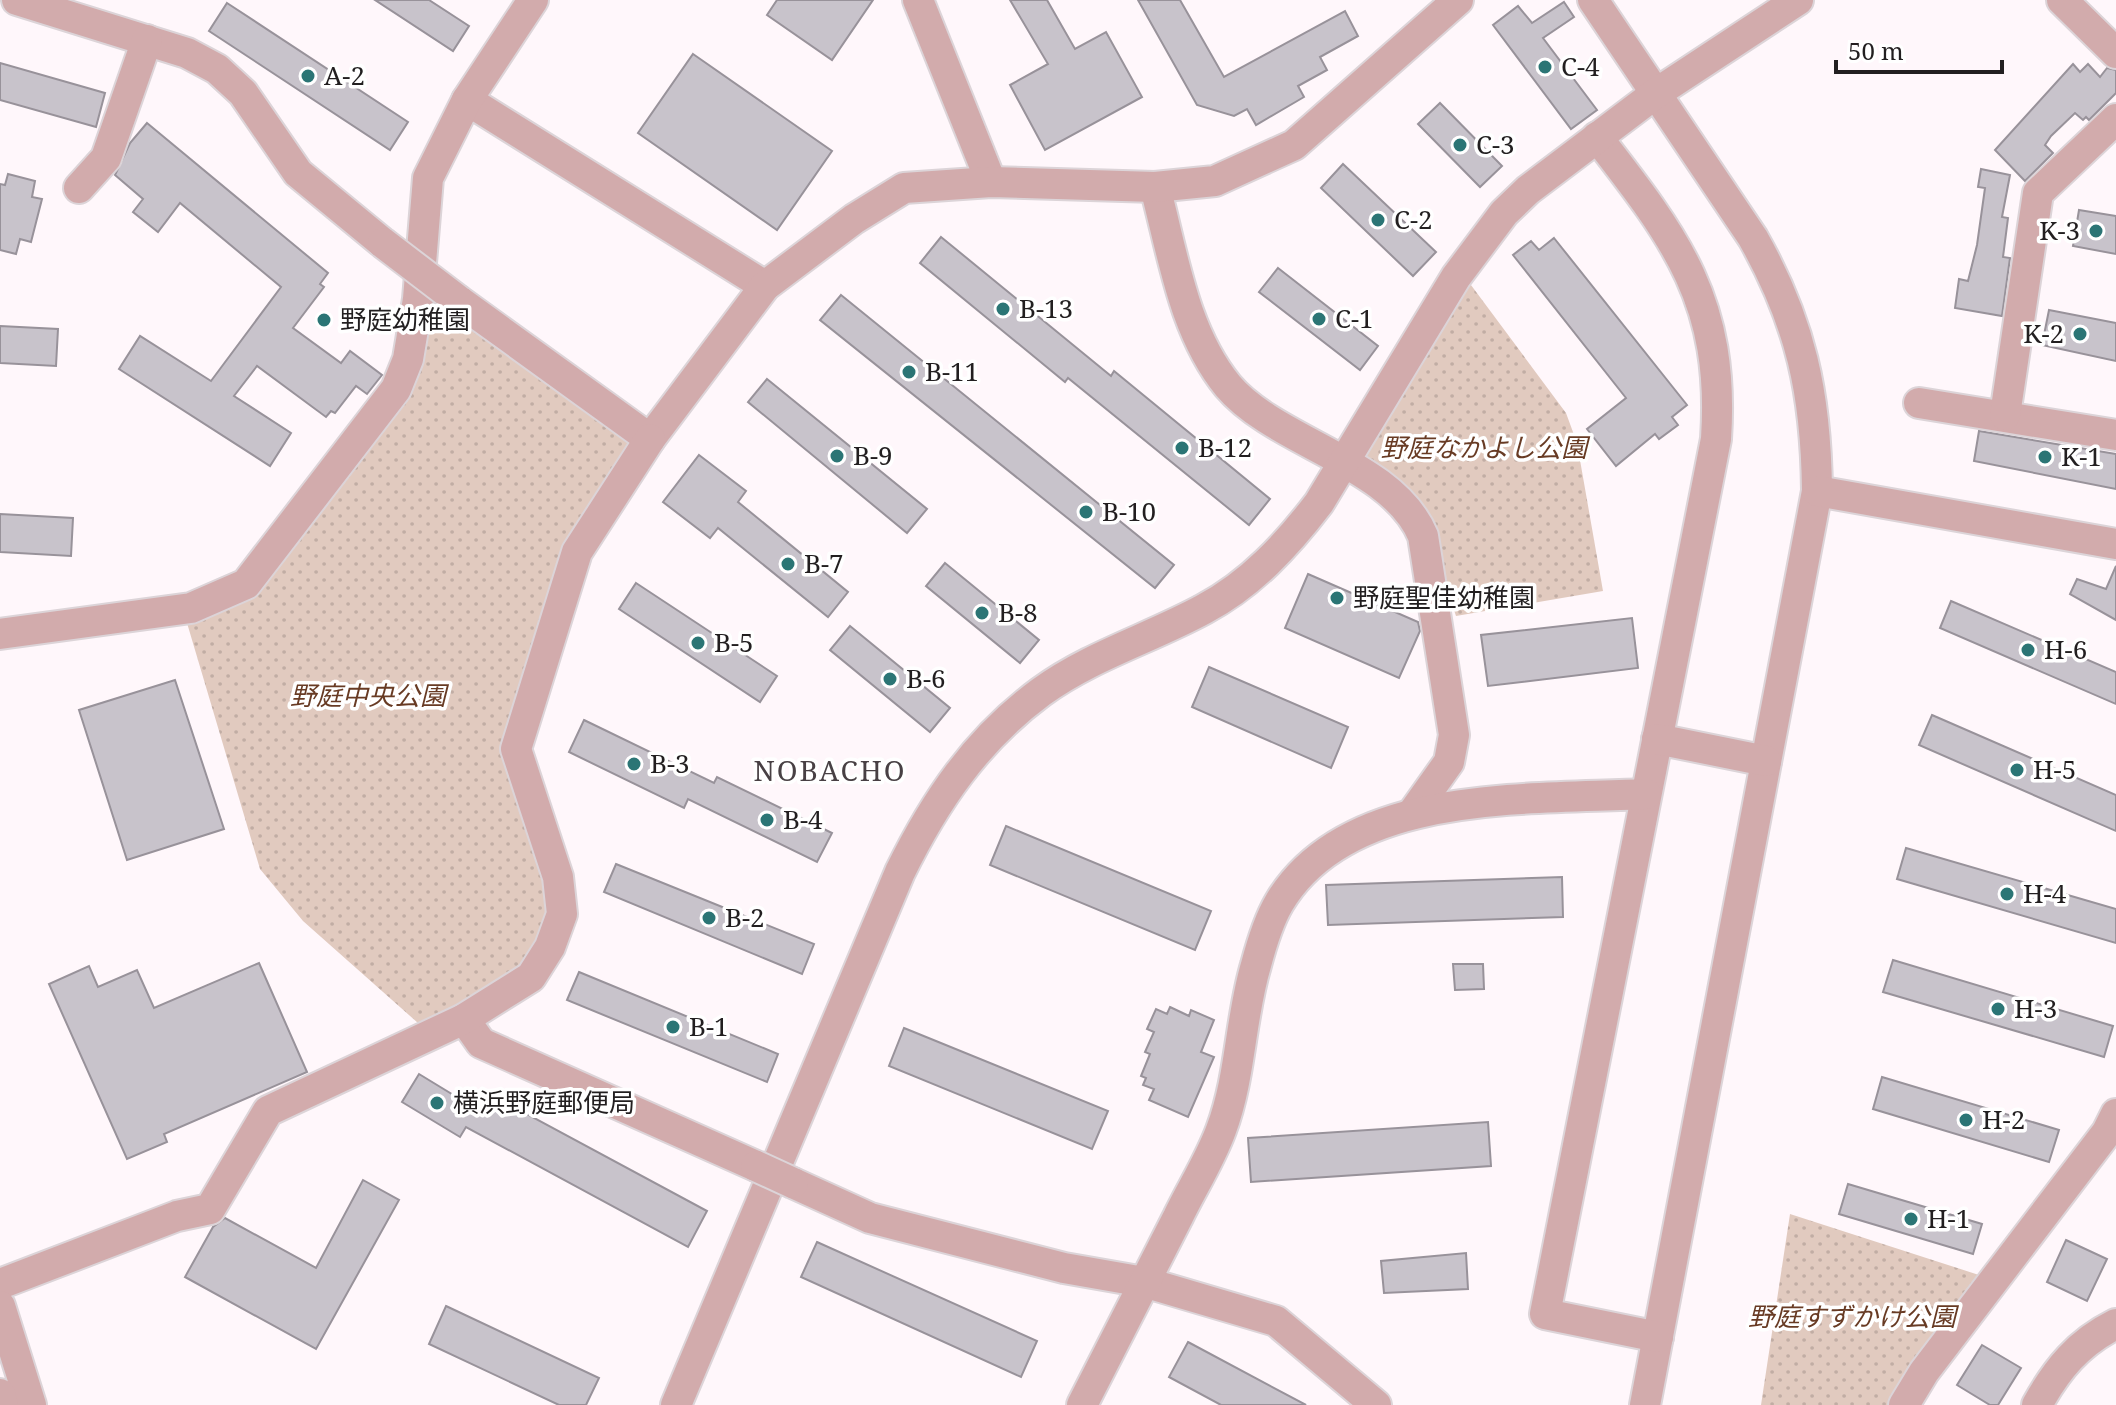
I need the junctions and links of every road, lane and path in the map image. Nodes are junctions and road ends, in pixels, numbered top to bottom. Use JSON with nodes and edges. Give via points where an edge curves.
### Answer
{"nodes":[{"id":1,"x":17,"y":0,"type":"edge"},
{"id":2,"x":533,"y":0,"type":"edge"},
{"id":3,"x":918,"y":0,"type":"edge"},
{"id":4,"x":1458,"y":0,"type":"edge"},
{"id":5,"x":1593,"y":0,"type":"edge"},
{"id":6,"x":1798,"y":0,"type":"edge"},
{"id":7,"x":2062,"y":0,"type":"edge"},
{"id":8,"x":147,"y":40,"type":"junction"},
{"id":9,"x":2116,"y":53,"type":"edge"},
{"id":10,"x":1655,"y":94,"type":"junction"},
{"id":11,"x":467,"y":100,"type":"junction"},
{"id":12,"x":2116,"y":119,"type":"edge"},
{"id":13,"x":1597,"y":137,"type":"junction"},
{"id":14,"x":991,"y":182,"type":"junction"},
{"id":15,"x":1155,"y":187,"type":"junction"},
{"id":16,"x":79,"y":188,"type":"dead end"},
{"id":17,"x":765,"y":286,"type":"junction"},
{"id":18,"x":1919,"y":403,"type":"dead end"},
{"id":19,"x":2005,"y":415,"type":"junction"},
{"id":20,"x":2116,"y":435,"type":"edge"},
{"id":21,"x":650,"y":439,"type":"junction"},
{"id":22,"x":1345,"y":463,"type":"junction"},
{"id":23,"x":1817,"y":491,"type":"junction"},
{"id":24,"x":2116,"y":544,"type":"edge"},
{"id":25,"x":0,"y":634,"type":"edge"},
{"id":26,"x":1657,"y":739,"type":"junction"},
{"id":27,"x":1766,"y":761,"type":"junction"},
{"id":28,"x":1646,"y":794,"type":"junction"},
{"id":29,"x":1412,"y":814,"type":"junction"},
{"id":30,"x":464,"y":1019,"type":"junction"},
{"id":31,"x":2116,"y":1114,"type":"edge"},
{"id":32,"x":1144,"y":1282,"type":"junction"},
{"id":33,"x":0,"y":1284,"type":"edge"},
{"id":34,"x":0,"y":1306,"type":"edge"},
{"id":35,"x":2116,"y":1324,"type":"edge"},
{"id":36,"x":1658,"y":1337,"type":"junction"},
{"id":37,"x":0,"y":1394,"type":"edge"},
{"id":38,"x":3,"y":1405,"type":"edge"},
{"id":39,"x":31,"y":1405,"type":"edge"},
{"id":40,"x":676,"y":1405,"type":"edge"},
{"id":41,"x":1082,"y":1405,"type":"edge"},
{"id":42,"x":1376,"y":1405,"type":"edge"},
{"id":43,"x":1645,"y":1405,"type":"edge"},
{"id":44,"x":1904,"y":1405,"type":"edge"},
{"id":45,"x":2037,"y":1405,"type":"edge"}],
"edges":[{"from":1,"to":8,"type":"street"},
{"from":2,"to":11,"type":"street"},
{"from":3,"to":14,"type":"street"},
{"from":4,"to":15,"type":"street","via":[[1294,145],[1215,181]]},
{"from":5,"to":10,"type":"street"},
{"from":6,"to":10,"type":"street"},
{"from":7,"to":9,"type":"street"},
{"from":8,"to":16,"type":"street","via":[[106,158]]},
{"from":8,"to":21,"type":"street","bridge":true,"via":[[217,69],[243,93],[298,173],[459,301]]},
{"from":10,"to":13,"type":"street"},
{"from":10,"to":23,"type":"street","via":[[1753,238],[1789,310],[1810,383]]},
{"from":11,"to":17,"type":"street"},
{"from":11,"to":25,"type":"street","via":[[428,178],[418,299],[408,359],[396,389],[246,584],[191,608]]},
{"from":12,"to":19,"type":"street","via":[[2038,193]]},
{"from":13,"to":22,"type":"street","via":[[1528,190],[1482,240]]},
{"from":13,"to":26,"type":"street","via":[[1680,250],[1703,299],[1715,354],[1716,439]]},
{"from":14,"to":15,"type":"street"},
{"from":14,"to":17,"type":"street","via":[[904,188]]},
{"from":15,"to":22,"type":"street","via":[[1199,344],[1247,404]]},
{"from":17,"to":21,"type":"street"},
{"from":18,"to":19,"type":"street"},
{"from":19,"to":20,"type":"street"},
{"from":21,"to":30,"type":"street","via":[[577,552],[516,749],[558,877],[562,914],[531,977]]},
{"from":22,"to":29,"type":"street","via":[[1401,503],[1423,536],[1454,735],[1449,762]]},
{"from":22,"to":40,"type":"street","via":[[1294,536],[1247,580],[1207,608],[1043,691],[957,772],[900,872]]},
{"from":23,"to":24,"type":"street"},
{"from":23,"to":27,"type":"street"},
{"from":26,"to":27,"type":"street"},
{"from":26,"to":28,"type":"street"},
{"from":27,"to":36,"type":"street"},
{"from":28,"to":29,"type":"street","via":[[1474,801]]},
{"from":28,"to":36,"type":"street","via":[[1545,1314]]},
{"from":29,"to":32,"type":"street","via":[[1352,837],[1308,868],[1279,903],[1255,966],[1221,1130]]},
{"from":30,"to":32,"type":"street","bridge":true,"via":[[481,1043],[870,1218],[1064,1268]]},
{"from":30,"to":33,"type":"street","via":[[268,1111],[210,1209],[177,1216]]},
{"from":31,"to":44,"type":"street"},
{"from":32,"to":41,"type":"street"},
{"from":32,"to":42,"type":"street","via":[[1276,1321]]},
{"from":34,"to":39,"type":"street"},
{"from":35,"to":45,"type":"street","via":[[2091,1336],[2056,1371]]},
{"from":36,"to":43,"type":"street"},
{"from":37,"to":38,"type":"street"}]}
